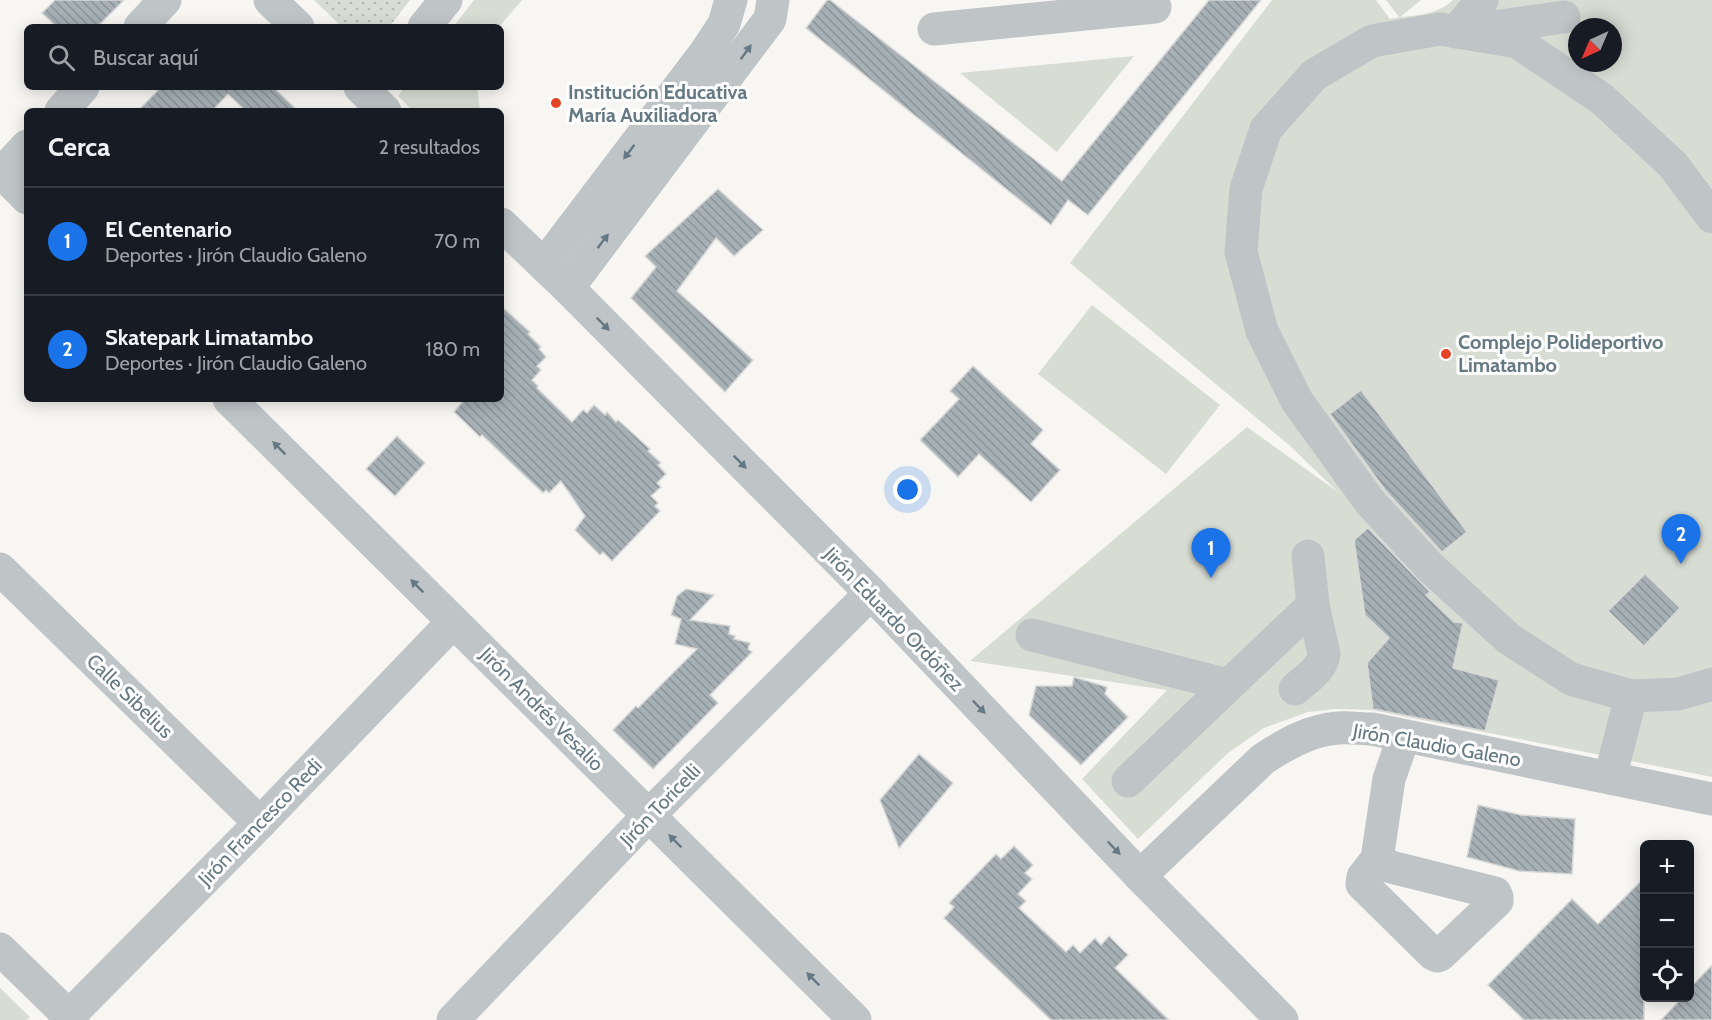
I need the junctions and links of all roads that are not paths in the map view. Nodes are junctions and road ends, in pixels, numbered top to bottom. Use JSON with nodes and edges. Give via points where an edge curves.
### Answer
{"nodes":[{"id":1,"x":165,"y":0,"type":"edge"},
{"id":2,"x":270,"y":0,"type":"edge"},
{"id":3,"x":446,"y":0,"type":"edge"},
{"id":4,"x":731,"y":0,"type":"edge"},
{"id":5,"x":773,"y":0,"type":"edge"},
{"id":6,"x":1482,"y":0,"type":"edge"},
{"id":7,"x":1155,"y":7,"type":"dead end"},
{"id":8,"x":1038,"y":9,"type":"edge"},
{"id":9,"x":1563,"y":9,"type":"edge"},
{"id":10,"x":143,"y":24,"type":"edge"},
{"id":11,"x":295,"y":24,"type":"edge"},
{"id":12,"x":426,"y":24,"type":"edge"},
{"id":13,"x":934,"y":29,"type":"dead end"},
{"id":14,"x":1456,"y":32,"type":"junction"},
{"id":15,"x":1570,"y":78,"type":"junction"},
{"id":16,"x":80,"y":90,"type":"edge"},
{"id":17,"x":64,"y":108,"type":"edge"},
{"id":18,"x":24,"y":150,"type":"edge"},
{"id":19,"x":1,"y":172,"type":"edge"},
{"id":20,"x":24,"y":195,"type":"edge"},
{"id":21,"x":1712,"y":217,"type":"edge"},
{"id":22,"x":504,"y":227,"type":"edge"},
{"id":23,"x":544,"y":266,"type":"junction"},
{"id":24,"x":568,"y":288,"type":"junction"},
{"id":25,"x":233,"y":402,"type":"edge"},
{"id":26,"x":1308,"y":556,"type":"dead end"},
{"id":27,"x":0,"y":569,"type":"edge"},
{"id":28,"x":871,"y":593,"type":"junction"},
{"id":29,"x":1313,"y":605,"type":"junction"},
{"id":30,"x":453,"y":622,"type":"junction"},
{"id":31,"x":1032,"y":635,"type":"dead end"},
{"id":32,"x":1262,"y":653,"type":"junction"},
{"id":33,"x":1712,"y":684,"type":"edge"},
{"id":34,"x":1228,"y":685,"type":"junction"},
{"id":35,"x":1295,"y":689,"type":"junction"},
{"id":36,"x":1630,"y":696,"type":"junction"},
{"id":37,"x":1305,"y":736,"type":"junction"},
{"id":38,"x":1404,"y":736,"type":"junction"},
{"id":39,"x":1610,"y":778,"type":"junction"},
{"id":40,"x":1128,"y":781,"type":"dead end"},
{"id":41,"x":1712,"y":799,"type":"edge"},
{"id":42,"x":649,"y":815,"type":"junction"},
{"id":43,"x":260,"y":823,"type":"junction"},
{"id":44,"x":1377,"y":859,"type":"dead end"},
{"id":45,"x":1140,"y":876,"type":"junction"},
{"id":46,"x":0,"y":949,"type":"edge"},
{"id":47,"x":1265,"y":1014,"type":"edge"},
{"id":48,"x":842,"y":1016,"type":"edge"},
{"id":49,"x":69,"y":1019,"type":"edge"},
{"id":50,"x":453,"y":1020,"type":"edge"}],
"edges":[{"from":1,"to":10,"type":"street"},
{"from":2,"to":11,"type":"street"},
{"from":3,"to":12,"type":"street"},
{"from":4,"to":23,"type":"street","one_way":true,"via":[[724,24],[705,53]]},
{"from":24,"to":5,"type":"street","one_way":true,"via":[[770,19]]},
{"from":6,"to":14,"type":"street"},
{"from":7,"to":8,"type":"street"},
{"from":8,"to":13,"type":"street"},
{"from":9,"to":14,"type":"street"},
{"from":9,"to":15,"type":"street"},
{"from":14,"to":15,"type":"street","via":[[1517,42]]},
{"from":14,"to":36,"type":"street","via":[[1440,29],[1372,41],[1314,75],[1266,129],[1245,189],[1241,252],[1262,331],[1297,401],[1370,502],[1431,568],[1509,639],[1571,679]]},
{"from":15,"to":21,"type":"street","via":[[1602,99],[1673,165]]},
{"from":16,"to":17,"type":"street"},
{"from":18,"to":19,"type":"street"},
{"from":19,"to":20,"type":"street"},
{"from":22,"to":23,"type":"street","name":"Jirón Eduardo Ordóñez"},
{"from":23,"to":24,"type":"street","name":"Jirón Eduardo Ordóñez"},
{"from":24,"to":28,"type":"street","name":"Jirón Eduardo Ordóñez","one_way":true},
{"from":30,"to":25,"type":"street","name":"Jirón Andrés Vesalio","one_way":true},
{"from":26,"to":29,"type":"street"},
{"from":27,"to":43,"type":"street","name":"Calle Sibelius"},
{"from":28,"to":42,"type":"street","name":"Jirón Toricelli"},
{"from":28,"to":45,"type":"street","name":"Jirón Eduardo Ordóñez","one_way":true},
{"from":29,"to":32,"type":"street"},
{"from":29,"to":35,"type":"street","via":[[1323,661]]},
{"from":30,"to":42,"type":"street","name":"Jirón Andrés Vesalio"},
{"from":30,"to":43,"type":"street","name":"Jirón Francesco Redi"},
{"from":31,"to":34,"type":"street"},
{"from":32,"to":34,"type":"street"},
{"from":32,"to":35,"type":"street"},
{"from":33,"to":36,"type":"street","via":[[1679,694]]},
{"from":34,"to":40,"type":"street"},
{"from":35,"to":37,"type":"street"},
{"from":36,"to":39,"type":"street"},
{"from":37,"to":38,"type":"street","name":"Jirón Claudio Galeno","via":[[1340,728]]},
{"from":37,"to":45,"type":"street","name":"Jirón Claudio Galeno","via":[[1263,759]]},
{"from":38,"to":39,"type":"street","name":"Jirón Claudio Galeno"},
{"from":38,"to":44,"type":"street","via":[[1389,779]]},
{"from":39,"to":41,"type":"street","name":"Jirón Claudio Galeno"},
{"from":48,"to":42,"type":"street","name":"Jirón Andrés Vesalio","one_way":true},
{"from":42,"to":50,"type":"street","name":"Jirón Toricelli"},
{"from":43,"to":49,"type":"street","name":"Jirón Francesco Redi"},
{"from":45,"to":47,"type":"street","name":"Jirón Eduardo Ordóñez"},
{"from":46,"to":49,"type":"street"}]}
